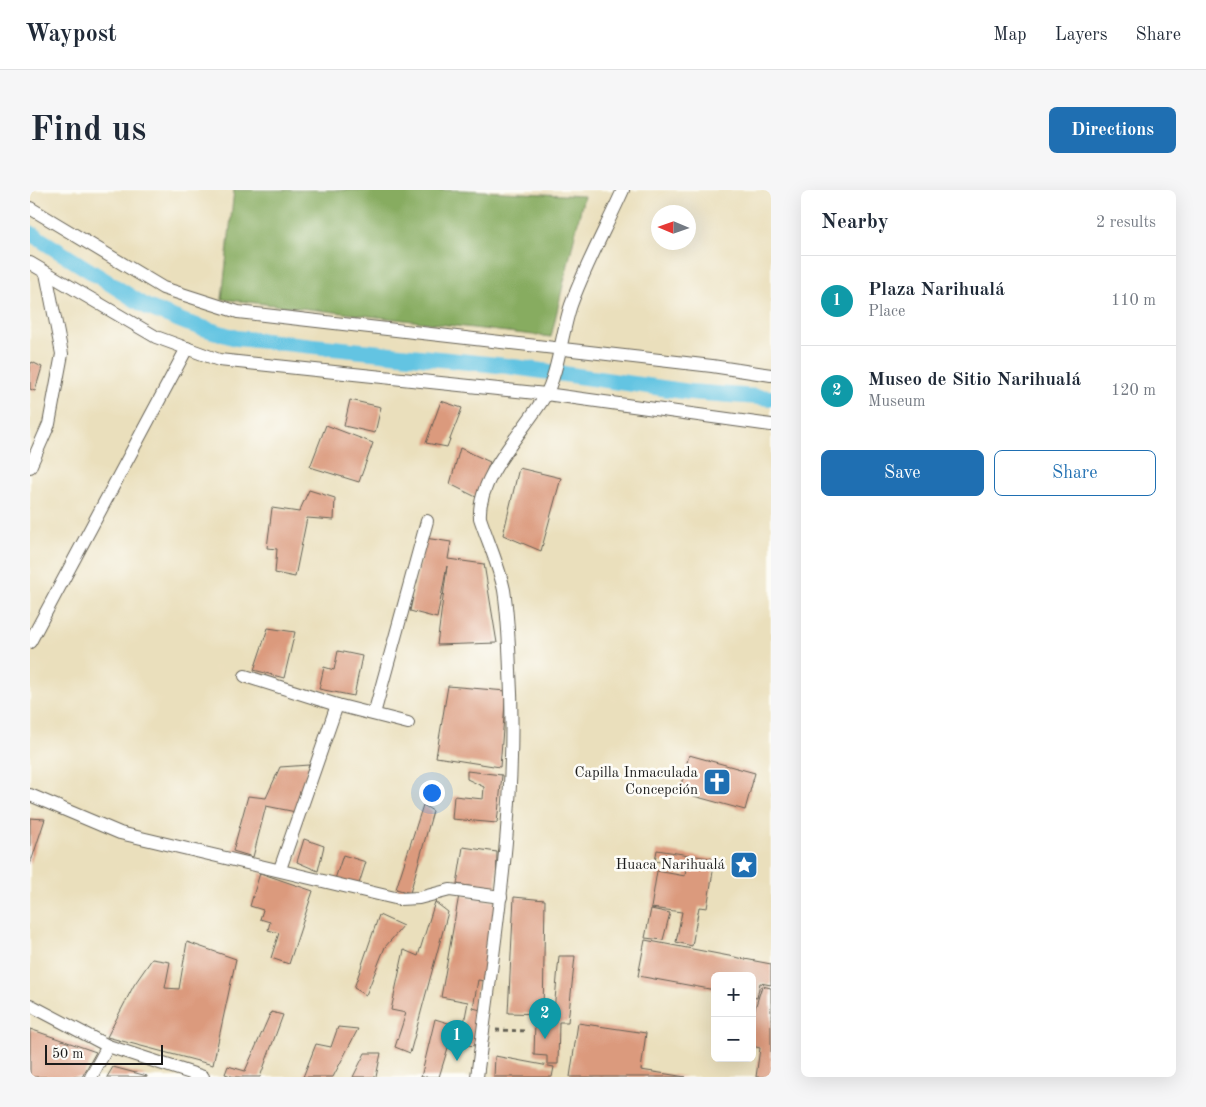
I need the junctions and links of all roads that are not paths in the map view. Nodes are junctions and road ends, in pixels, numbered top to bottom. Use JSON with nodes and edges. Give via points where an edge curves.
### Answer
{"nodes":[{"id":1,"x":622,"y":190,"type":"edge"},
{"id":2,"x":30,"y":208,"type":"edge"},
{"id":3,"x":30,"y":264,"type":"edge"},
{"id":4,"x":46,"y":273,"type":"junction"},
{"id":5,"x":187,"y":348,"type":"junction"},
{"id":6,"x":558,"y":353,"type":"junction"},
{"id":7,"x":771,"y":375,"type":"edge"},
{"id":8,"x":546,"y":394,"type":"junction"},
{"id":9,"x":771,"y":426,"type":"edge"},
{"id":10,"x":30,"y":467,"type":"edge"},
{"id":11,"x":427,"y":520,"type":"dead end"},
{"id":12,"x":30,"y":642,"type":"edge"},
{"id":13,"x":245,"y":676,"type":"dead end"},
{"id":14,"x":336,"y":705,"type":"junction"},
{"id":15,"x":374,"y":714,"type":"junction"},
{"id":16,"x":408,"y":723,"type":"dead end"},
{"id":17,"x":30,"y":795,"type":"edge"},
{"id":18,"x":280,"y":869,"type":"junction"},
{"id":19,"x":500,"y":897,"type":"junction"},
{"id":20,"x":30,"y":1005,"type":"edge"},
{"id":21,"x":108,"y":1046,"type":"junction"},
{"id":22,"x":91,"y":1077,"type":"edge"},
{"id":23,"x":204,"y":1077,"type":"edge"},
{"id":24,"x":477,"y":1077,"type":"edge"}],
"edges":[{"from":1,"to":6,"type":"street","via":[[572,304]]},
{"from":2,"to":6,"type":"street","via":[[163,288],[238,312]]},
{"from":3,"to":4,"type":"street"},
{"from":4,"to":5,"type":"street","via":[[156,337]]},
{"from":4,"to":10,"type":"street","via":[[62,354],[49,424]]},
{"from":5,"to":8,"type":"street","via":[[219,360]]},
{"from":5,"to":12,"type":"street"},
{"from":6,"to":7,"type":"street"},
{"from":6,"to":8,"type":"street"},
{"from":8,"to":9,"type":"street"},
{"from":8,"to":19,"type":"street","via":[[493,474],[479,508],[503,587],[510,670],[510,803]]},
{"from":11,"to":15,"type":"street"},
{"from":13,"to":14,"type":"street"},
{"from":14,"to":15,"type":"street"},
{"from":14,"to":18,"type":"street"},
{"from":15,"to":16,"type":"street"},
{"from":17,"to":18,"type":"street","via":[[120,833]]},
{"from":18,"to":19,"type":"street","via":[[399,899],[450,890]]},
{"from":19,"to":24,"type":"street"},
{"from":20,"to":21,"type":"street"},
{"from":21,"to":22,"type":"street"},
{"from":21,"to":23,"type":"street"}]}
